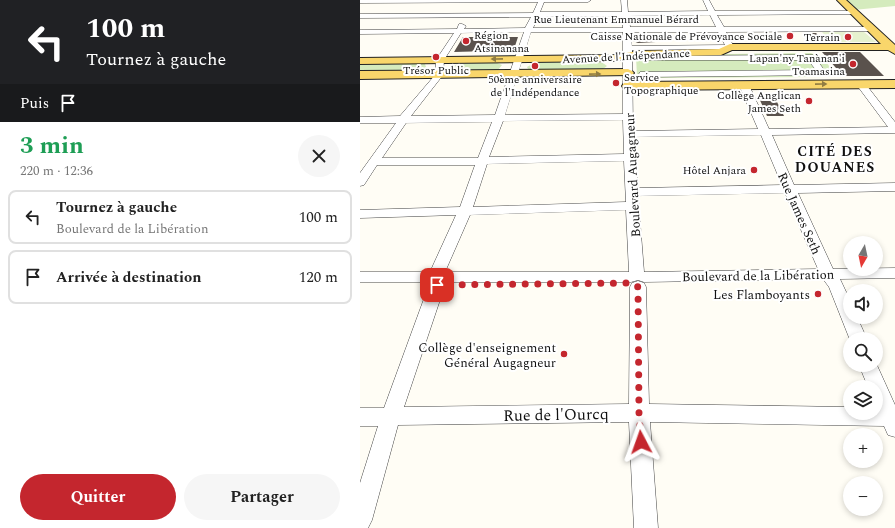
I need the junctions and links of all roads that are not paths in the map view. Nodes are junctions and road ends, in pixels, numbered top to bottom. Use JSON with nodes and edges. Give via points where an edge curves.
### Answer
{"nodes":[{"id":1,"x":399,"y":0,"type":"edge"},
{"id":2,"x":445,"y":0,"type":"edge"},
{"id":3,"x":482,"y":0,"type":"edge"},
{"id":4,"x":542,"y":0,"type":"edge"},
{"id":5,"x":588,"y":0,"type":"edge"},
{"id":6,"x":624,"y":0,"type":"edge"},
{"id":7,"x":706,"y":0,"type":"edge"},
{"id":8,"x":842,"y":0,"type":"edge"},
{"id":9,"x":360,"y":1,"type":"edge"},
{"id":10,"x":711,"y":12,"type":"junction"},
{"id":11,"x":854,"y":12,"type":"junction"},
{"id":12,"x":625,"y":13,"type":"junction"},
{"id":13,"x":536,"y":14,"type":"junction"},
{"id":14,"x":471,"y":15,"type":"junction"},
{"id":15,"x":360,"y":16,"type":"edge"},
{"id":16,"x":382,"y":16,"type":"junction"},
{"id":17,"x":872,"y":29,"type":"junction"},
{"id":18,"x":528,"y":30,"type":"junction"},
{"id":19,"x":627,"y":30,"type":"junction"},
{"id":20,"x":721,"y":30,"type":"junction"},
{"id":21,"x":458,"y":32,"type":"junction"},
{"id":22,"x":361,"y":33,"type":"edge"},
{"id":23,"x":893,"y":49,"type":"edge"},
{"id":24,"x":785,"y":57,"type":"junction"},
{"id":25,"x":639,"y":58,"type":"dead end"},
{"id":26,"x":518,"y":59,"type":"junction"},
{"id":27,"x":440,"y":60,"type":"junction"},
{"id":28,"x":360,"y":61,"type":"edge"},
{"id":29,"x":730,"y":61,"type":"junction"},
{"id":30,"x":820,"y":64,"type":"junction"},
{"id":31,"x":670,"y":65,"type":"junction"},
{"id":32,"x":702,"y":65,"type":"junction"},
{"id":33,"x":759,"y":65,"type":"junction"},
{"id":34,"x":790,"y":65,"type":"junction"},
{"id":35,"x":628,"y":67,"type":"junction"},
{"id":36,"x":796,"y":73,"type":"junction"},
{"id":37,"x":643,"y":74,"type":"dead end"},
{"id":38,"x":439,"y":75,"type":"junction"},
{"id":39,"x":513,"y":75,"type":"junction"},
{"id":40,"x":360,"y":76,"type":"edge"},
{"id":41,"x":861,"y":84,"type":"junction"},
{"id":42,"x":895,"y":84,"type":"edge"},
{"id":43,"x":744,"y":85,"type":"junction"},
{"id":44,"x":629,"y":117,"type":"junction"},
{"id":45,"x":499,"y":118,"type":"junction"},
{"id":46,"x":360,"y":120,"type":"edge"},
{"id":47,"x":403,"y":120,"type":"junction"},
{"id":48,"x":895,"y":130,"type":"edge"},
{"id":49,"x":764,"y":132,"type":"junction"},
{"id":50,"x":628,"y":134,"type":"junction"},
{"id":51,"x":630,"y":157,"type":"junction"},
{"id":52,"x":482,"y":161,"type":"junction"},
{"id":53,"x":373,"y":162,"type":"junction"},
{"id":54,"x":360,"y":182,"type":"edge"},
{"id":55,"x":895,"y":187,"type":"edge"},
{"id":56,"x":789,"y":188,"type":"junction"},
{"id":57,"x":632,"y":192,"type":"junction"},
{"id":58,"x":633,"y":206,"type":"junction"},
{"id":59,"x":465,"y":211,"type":"junction"},
{"id":60,"x":360,"y":214,"type":"edge"},
{"id":61,"x":895,"y":273,"type":"edge"},
{"id":62,"x":360,"y":277,"type":"edge"},
{"id":63,"x":638,"y":280,"type":"junction"},
{"id":64,"x":832,"y":280,"type":"junction"},
{"id":65,"x":436,"y":281,"type":"junction"},
{"id":66,"x":895,"y":282,"type":"edge"},
{"id":67,"x":360,"y":286,"type":"edge"},
{"id":68,"x":855,"y":332,"type":"edge"},
{"id":69,"x":871,"y":372,"type":"edge"},
{"id":70,"x":639,"y":413,"type":"junction"},
{"id":71,"x":391,"y":416,"type":"junction"},
{"id":72,"x":360,"y":417,"type":"edge"},
{"id":73,"x":893,"y":421,"type":"edge"},
{"id":74,"x":360,"y":520,"type":"edge"},
{"id":75,"x":646,"y":528,"type":"edge"}],
"edges":[{"from":1,"to":2,"type":"street"},
{"from":1,"to":9,"type":"street"},
{"from":1,"to":16,"type":"street"},
{"from":2,"to":3,"type":"street"},
{"from":3,"to":4,"type":"street"},
{"from":3,"to":14,"type":"street"},
{"from":4,"to":5,"type":"street"},
{"from":4,"to":13,"type":"street"},
{"from":6,"to":12,"type":"street","name":"Boulevard Augagneur"},
{"from":7,"to":10,"type":"street"},
{"from":8,"to":11,"type":"main road"},
{"from":10,"to":11,"type":"street","via":[[808,9]]},
{"from":10,"to":12,"type":"street"},
{"from":10,"to":20,"type":"street"},
{"from":11,"to":17,"type":"main road"},
{"from":12,"to":13,"type":"street"},
{"from":12,"to":19,"type":"street","name":"Boulevard Augagneur"},
{"from":13,"to":14,"type":"street"},
{"from":13,"to":18,"type":"street"},
{"from":14,"to":16,"type":"street"},
{"from":14,"to":21,"type":"street"},
{"from":15,"to":16,"type":"street"},
{"from":16,"to":22,"type":"street"},
{"from":17,"to":20,"type":"street","name":"Rue Lieutenant Emmanuel Bérard"},
{"from":17,"to":23,"type":"main road"},
{"from":18,"to":19,"type":"street","name":"Rue Lieutenant Emmanuel Bérard"},
{"from":18,"to":21,"type":"street","name":"Rue Lieutenant Emmanuel Bérard"},
{"from":18,"to":26,"type":"street"},
{"from":19,"to":20,"type":"street","name":"Rue Lieutenant Emmanuel Bérard"},
{"from":19,"to":35,"type":"street","name":"Boulevard Augagneur"},
{"from":20,"to":29,"type":"street"},
{"from":21,"to":22,"type":"street","name":"Rue Lieutenant Emmanuel Bérard"},
{"from":21,"to":27,"type":"street"},
{"from":23,"to":29,"type":"main road","name":"Avenue de l'Indépendance"},
{"from":24,"to":30,"type":"street","via":[[810,57]]},
{"from":24,"to":33,"type":"street"},
{"from":24,"to":34,"type":"street"},
{"from":25,"to":31,"type":"street"},
{"from":26,"to":27,"type":"main road","name":"Avenue de l'Indépendance","one_way":true},
{"from":26,"to":35,"type":"main road","name":"Avenue de l'Indépendance","via":[[614,58]]},
{"from":26,"to":39,"type":"street"},
{"from":27,"to":28,"type":"main road","name":"Avenue de l'Indépendance"},
{"from":27,"to":38,"type":"street"},
{"from":29,"to":32,"type":"street"},
{"from":29,"to":32,"type":"street"},
{"from":29,"to":33,"type":"street"},
{"from":29,"to":33,"type":"street"},
{"from":29,"to":35,"type":"main road","name":"Avenue de l'Indépendance","via":[[721,52],[638,54]]},
{"from":30,"to":34,"type":"street"},
{"from":30,"to":36,"type":"street","via":[[822,73]]},
{"from":31,"to":32,"type":"street"},
{"from":31,"to":32,"type":"street"},
{"from":31,"to":35,"type":"street"},
{"from":31,"to":37,"type":"street"},
{"from":33,"to":34,"type":"street"},
{"from":33,"to":36,"type":"street"},
{"from":34,"to":36,"type":"street"},
{"from":39,"to":35,"type":"main road","name":"Avenue de l'Indépendance","one_way":true},
{"from":35,"to":43,"type":"main road","name":"Avenue de l'Indépendance"},
{"from":35,"to":44,"type":"street","name":"Boulevard Augagneur"},
{"from":38,"to":39,"type":"main road","name":"Avenue de l'Indépendance"},
{"from":38,"to":40,"type":"main road","name":"Avenue de l'Indépendance"},
{"from":38,"to":47,"type":"street"},
{"from":39,"to":45,"type":"street"},
{"from":41,"to":42,"type":"main road","name":"Avenue de l'Indépendance"},
{"from":43,"to":41,"type":"main road","name":"Avenue de l'Indépendance","one_way":true},
{"from":41,"to":48,"type":"street"},
{"from":43,"to":49,"type":"street","name":"Rue James Seth"},
{"from":44,"to":45,"type":"street"},
{"from":44,"to":50,"type":"street","name":"Boulevard Augagneur"},
{"from":45,"to":47,"type":"street"},
{"from":45,"to":52,"type":"street"},
{"from":46,"to":47,"type":"street"},
{"from":47,"to":53,"type":"street"},
{"from":48,"to":49,"type":"street"},
{"from":49,"to":50,"type":"street"},
{"from":49,"to":56,"type":"street","name":"Rue James Seth"},
{"from":50,"to":51,"type":"street","name":"Boulevard Augagneur"},
{"from":51,"to":52,"type":"street"},
{"from":51,"to":57,"type":"street","name":"Boulevard Augagneur"},
{"from":52,"to":53,"type":"street"},
{"from":52,"to":59,"type":"street"},
{"from":53,"to":54,"type":"street"},
{"from":55,"to":56,"type":"street"},
{"from":56,"to":57,"type":"street"},
{"from":56,"to":64,"type":"street","name":"Rue James Seth"},
{"from":57,"to":58,"type":"street","name":"Boulevard Augagneur"},
{"from":58,"to":59,"type":"street"},
{"from":58,"to":63,"type":"street","name":"Boulevard Augagneur"},
{"from":59,"to":60,"type":"street"},
{"from":59,"to":65,"type":"street"},
{"from":61,"to":64,"type":"street","name":"Boulevard de la Libération"},
{"from":62,"to":65,"type":"street","name":"Boulevard de la Libération"},
{"from":63,"to":64,"type":"street","name":"Boulevard de la Libération"},
{"from":63,"to":65,"type":"street","name":"Boulevard de la Libération"},
{"from":63,"to":70,"type":"street","name":"Boulevard Augagneur"},
{"from":64,"to":66,"type":"street","name":"Boulevard de la Libération"},
{"from":64,"to":68,"type":"street","name":"Rue James Seth"},
{"from":65,"to":67,"type":"street","name":"Boulevard de la Libération"},
{"from":65,"to":71,"type":"street"},
{"from":69,"to":73,"type":"street"},
{"from":70,"to":71,"type":"street","name":"Rue de l'Ourcq"},
{"from":70,"to":73,"type":"street","name":"Rue de l'Ourcq"},
{"from":70,"to":75,"type":"street","name":"Boulevard Augagneur"},
{"from":71,"to":72,"type":"street","name":"Rue de l'Ourcq"},
{"from":71,"to":74,"type":"street"}]}
